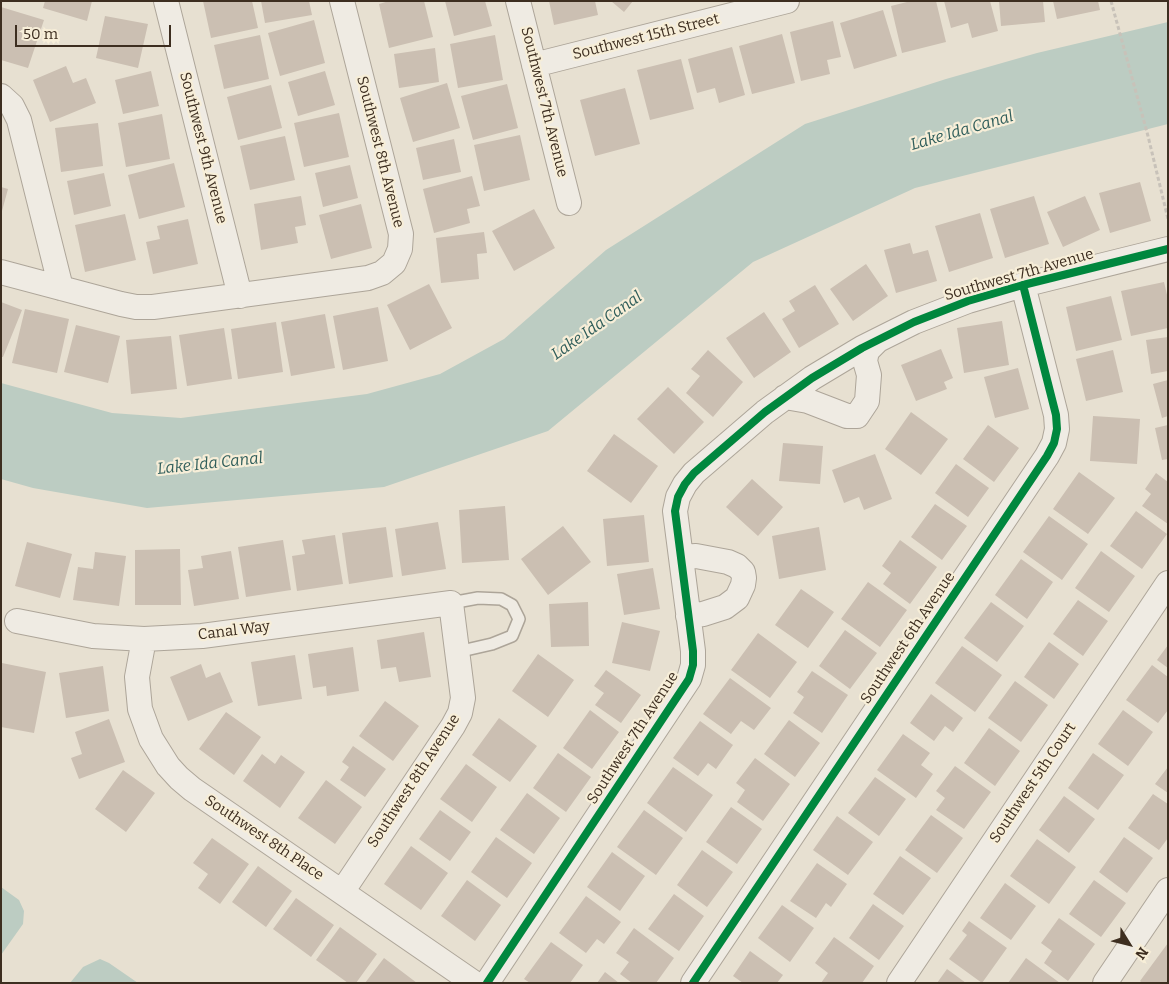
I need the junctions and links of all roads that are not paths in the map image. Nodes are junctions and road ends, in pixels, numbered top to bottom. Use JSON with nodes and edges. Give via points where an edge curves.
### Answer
{"nodes":[{"id":1,"x":166,"y":1,"type":"edge"},
{"id":2,"x":342,"y":1,"type":"edge"},
{"id":3,"x":518,"y":1,"type":"edge"},
{"id":4,"x":787,"y":1,"type":"edge"},
{"id":5,"x":534,"y":65,"type":"junction"},
{"id":6,"x":1,"y":96,"type":"edge"},
{"id":7,"x":569,"y":203,"type":"dead end"},
{"id":8,"x":1168,"y":248,"type":"edge"},
{"id":9,"x":1,"y":272,"type":"edge"},
{"id":10,"x":1023,"y":285,"type":"junction"},
{"id":11,"x":61,"y":288,"type":"junction"},
{"id":12,"x":240,"y":296,"type":"junction"},
{"id":13,"x":877,"y":341,"type":"junction"},
{"id":14,"x":785,"y":398,"type":"junction"},
{"id":15,"x":681,"y":557,"type":"junction"},
{"id":16,"x":1168,"y":583,"type":"edge"},
{"id":17,"x":451,"y":603,"type":"junction"},
{"id":18,"x":688,"y":616,"type":"junction"},
{"id":19,"x":17,"y":621,"type":"dead end"},
{"id":20,"x":144,"y":639,"type":"junction"},
{"id":21,"x":457,"y":652,"type":"junction"},
{"id":22,"x":1168,"y":890,"type":"edge"},
{"id":23,"x":342,"y":892,"type":"junction"},
{"id":24,"x":474,"y":983,"type":"edge"},
{"id":25,"x":486,"y":983,"type":"edge"},
{"id":26,"x":693,"y":983,"type":"edge"},
{"id":27,"x":899,"y":983,"type":"edge"},
{"id":28,"x":1105,"y":983,"type":"edge"}],
"edges":[{"from":1,"to":12,"type":"street","name":"Southwest 9th Avenue"},
{"from":2,"to":12,"type":"street","name":"Southwest 8th Avenue","via":[[401,234],[400,249],[394,263],[382,273],[368,278]]},
{"from":3,"to":5,"type":"street","name":"Southwest 7th Avenue"},
{"from":4,"to":5,"type":"street","name":"Southwest 15th Street"},
{"from":5,"to":7,"type":"street","name":"Southwest 7th Avenue"},
{"from":6,"to":11,"type":"street","via":[[12,106],[19,120]]},
{"from":8,"to":10,"type":"street","name":"Southwest 7th Avenue"},
{"from":9,"to":11,"type":"street"},
{"from":10,"to":13,"type":"street","name":"Southwest 7th Avenue","via":[[914,322]]},
{"from":10,"to":26,"type":"street","name":"Southwest 6th Avenue","via":[[1056,415],[1054,443]]},
{"from":11,"to":12,"type":"street","via":[[136,307]]},
{"from":13,"to":14,"type":"street","name":"Southwest 7th Avenue","via":[[812,378]]},
{"from":13,"to":14,"type":"street","via":[[867,351],[867,401],[857,416],[848,416],[808,401]]},
{"from":14,"to":15,"type":"street","name":"Southwest 7th Avenue","via":[[685,484],[675,511]]},
{"from":15,"to":18,"type":"street","name":"Southwest 7th Avenue"},
{"from":15,"to":18,"type":"street","via":[[696,556],[728,562],[737,566],[744,578],[737,598],[725,607]]},
{"from":16,"to":27,"type":"street","name":"Southwest 5th Court"},
{"from":17,"to":20,"type":"street","name":"Canal Way","via":[[202,636]]},
{"from":17,"to":21,"type":"street","name":"Southwest 8th Avenue"},
{"from":17,"to":21,"type":"lane","via":[[478,598],[501,599],[512,605],[519,619],[512,636]]},
{"from":18,"to":25,"type":"street","name":"Southwest 7th Avenue","via":[[693,651],[689,679]]},
{"from":19,"to":20,"type":"street","name":"Canal Way","via":[[93,636]]},
{"from":20,"to":23,"type":"street","name":"Southwest 8th Place","via":[[136,677],[140,709],[151,739],[168,766],[192,789]]},
{"from":21,"to":23,"type":"street","name":"Southwest 8th Avenue","via":[[463,698],[457,719]]},
{"from":22,"to":28,"type":"street"},
{"from":23,"to":24,"type":"street","name":"Southwest 8th Place"}]}
